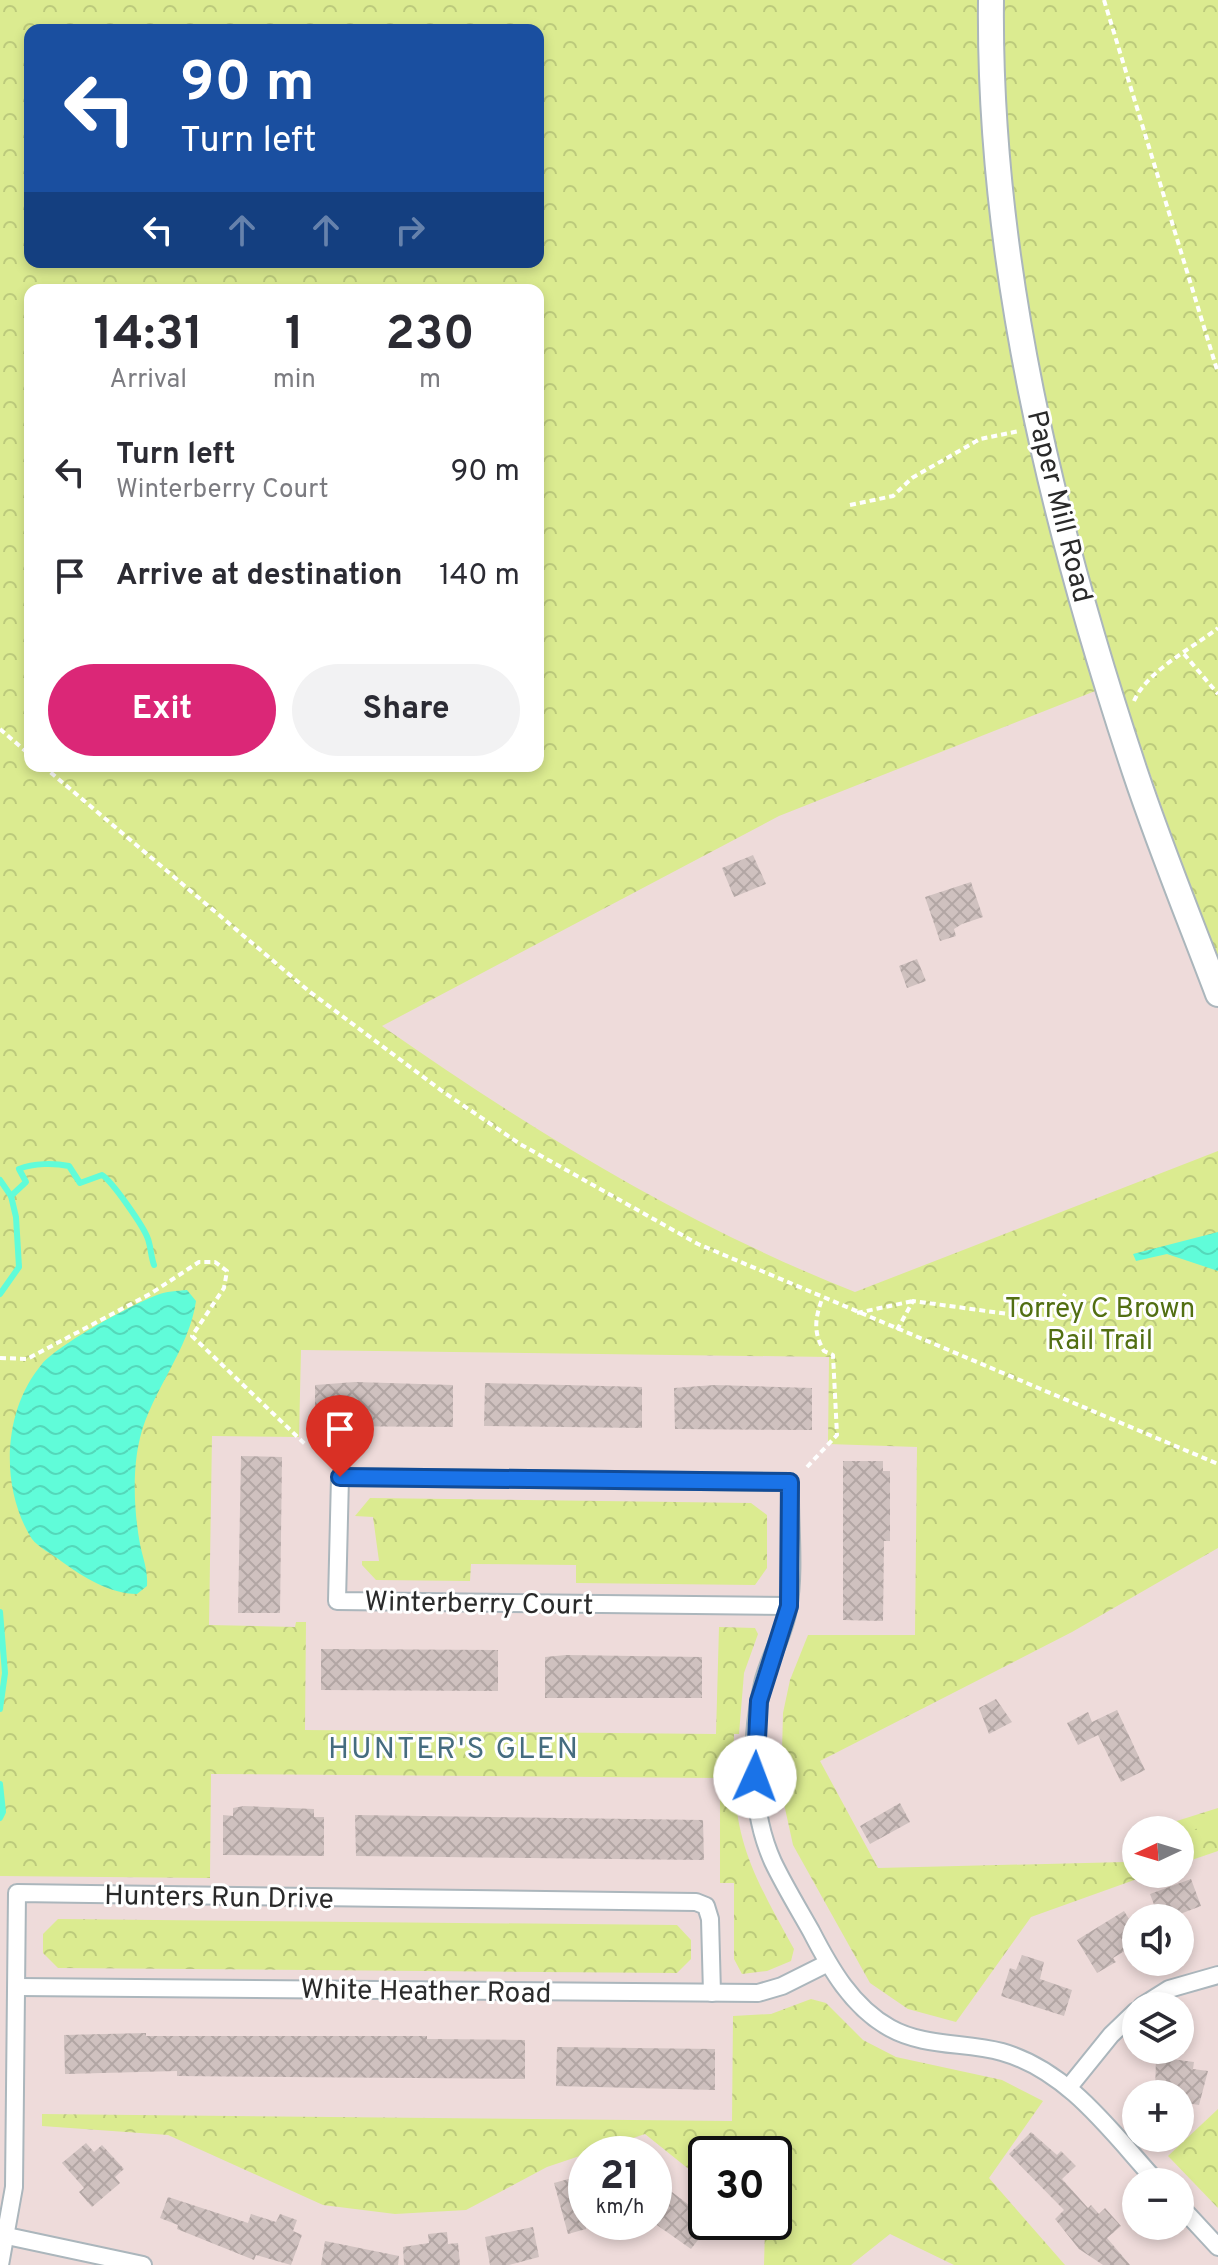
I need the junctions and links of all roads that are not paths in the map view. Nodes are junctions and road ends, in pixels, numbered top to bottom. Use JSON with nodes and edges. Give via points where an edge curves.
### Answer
{"nodes":[{"id":1,"x":991,"y":0,"type":"edge"},
{"id":2,"x":1218,"y":994,"type":"edge"},
{"id":3,"x":789,"y":1606,"type":"junction"},
{"id":4,"x":828,"y":1963,"type":"junction"},
{"id":5,"x":1218,"y":1975,"type":"edge"},
{"id":6,"x":18,"y":1987,"type":"junction"},
{"id":7,"x":1164,"y":1992,"type":"edge"},
{"id":8,"x":712,"y":1993,"type":"junction"},
{"id":9,"x":1122,"y":2024,"type":"edge"},
{"id":10,"x":1069,"y":2087,"type":"junction"},
{"id":11,"x":1144,"y":2168,"type":"edge"},
{"id":12,"x":1194,"y":2221,"type":"edge"},
{"id":13,"x":7,"y":2236,"type":"junction"},
{"id":14,"x":1218,"y":2247,"type":"edge"},
{"id":15,"x":0,"y":2265,"type":"edge"},
{"id":16,"x":143,"y":2265,"type":"edge"}],
"edges":[{"from":1,"to":2,"type":"main road","name":"Paper Mill Road","via":[[999,173],[1040,428],[1115,707]]},
{"from":3,"to":3,"type":"street","name":"Winterberry Court","via":[[337,1601],[340,1477],[790,1482]]},
{"from":3,"to":4,"type":"street","name":"Winterberry Court","via":[[759,1701],[755,1794],[773,1860]]},
{"from":4,"to":8,"type":"street","name":"White Heather Road","via":[[758,1993]]},
{"from":4,"to":10,"type":"street","name":"Winterberry Court","via":[[864,2009],[892,2029],[929,2041],[1003,2052]]},
{"from":5,"to":7,"type":"street"},
{"from":6,"to":8,"type":"street","name":"White Heather Road"},
{"from":6,"to":8,"type":"street","name":"Hunters Run Drive","via":[[17,1893],[696,1902],[706,1906],[710,1919]]},
{"from":6,"to":13,"type":"street","name":"Hunters Run Drive","via":[[14,2187]]},
{"from":9,"to":10,"type":"street"},
{"from":10,"to":11,"type":"street","name":"Winterberry Court"},
{"from":12,"to":14,"type":"street"},
{"from":13,"to":15,"type":"street","name":"Hunters Run Drive"},
{"from":13,"to":16,"type":"street"}]}
